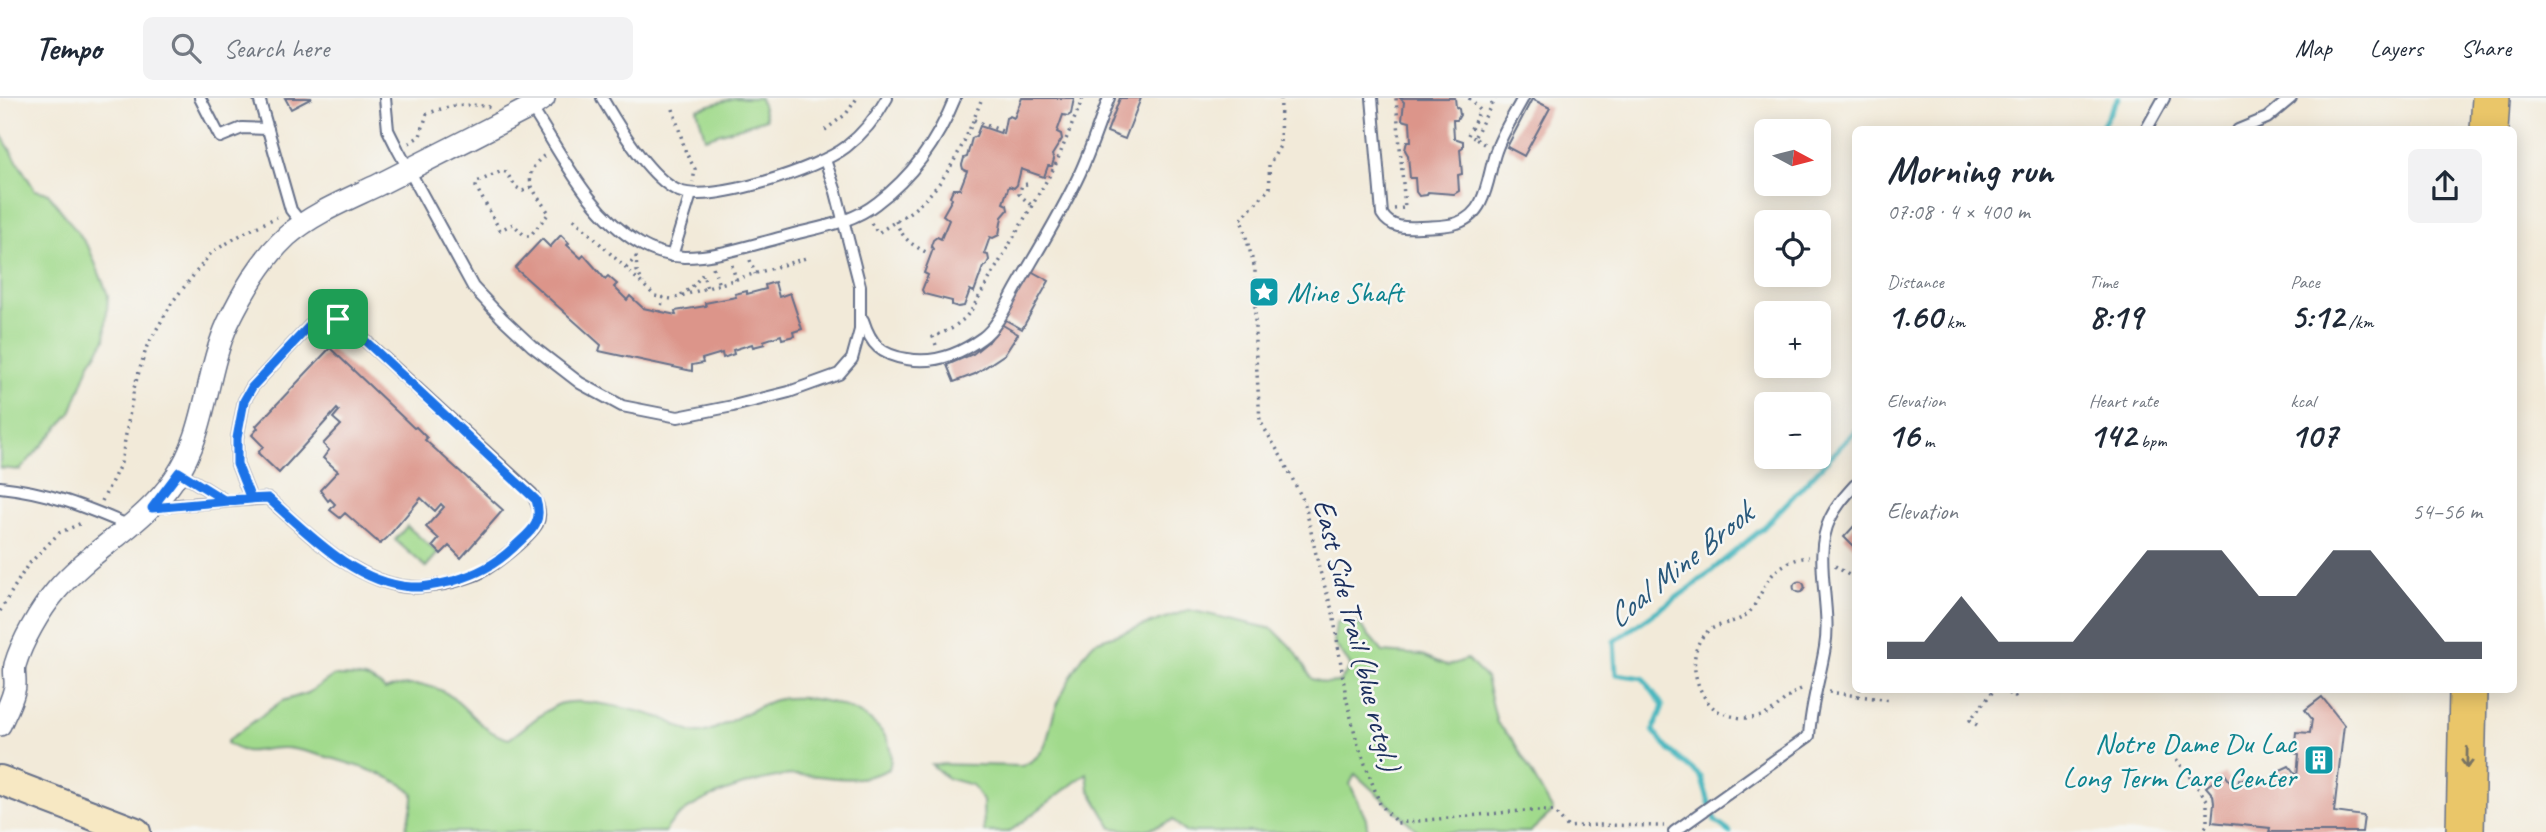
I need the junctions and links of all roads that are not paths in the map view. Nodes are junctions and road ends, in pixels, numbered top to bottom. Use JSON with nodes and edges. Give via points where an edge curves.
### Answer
{"nodes":[{"id":1,"x":200,"y":98,"type":"edge"},
{"id":2,"x":259,"y":98,"type":"edge"},
{"id":3,"x":385,"y":98,"type":"edge"},
{"id":4,"x":602,"y":98,"type":"edge"},
{"id":5,"x":887,"y":98,"type":"edge"},
{"id":6,"x":955,"y":98,"type":"edge"},
{"id":7,"x":1109,"y":98,"type":"edge"},
{"id":8,"x":1372,"y":98,"type":"edge"},
{"id":9,"x":1523,"y":98,"type":"edge"},
{"id":10,"x":2164,"y":98,"type":"edge"},
{"id":11,"x":2291,"y":98,"type":"edge"},
{"id":12,"x":2491,"y":98,"type":"edge"},
{"id":13,"x":537,"y":102,"type":"edge"},
{"id":14,"x":2148,"y":126,"type":"edge"},
{"id":15,"x":2248,"y":126,"type":"edge"},
{"id":16,"x":2489,"y":126,"type":"edge"},
{"id":17,"x":268,"y":129,"type":"junction"},
{"id":18,"x":825,"y":160,"type":"junction"},
{"id":19,"x":409,"y":170,"type":"junction"},
{"id":20,"x":691,"y":194,"type":"junction"},
{"id":21,"x":844,"y":221,"type":"junction"},
{"id":22,"x":303,"y":225,"type":"junction"},
{"id":23,"x":673,"y":256,"type":"junction"},
{"id":24,"x":862,"y":314,"type":"junction"},
{"id":25,"x":179,"y":472,"type":"junction"},
{"id":26,"x":0,"y":487,"type":"edge"},
{"id":27,"x":1852,"y":488,"type":"edge"},
{"id":28,"x":251,"y":499,"type":"junction"},
{"id":29,"x":224,"y":500,"type":"junction"},
{"id":30,"x":152,"y":508,"type":"junction"},
{"id":31,"x":131,"y":527,"type":"junction"},
{"id":32,"x":7,"y":672,"type":"edge"},
{"id":33,"x":2468,"y":693,"type":"edge"},
{"id":34,"x":0,"y":725,"type":"edge"},
{"id":35,"x":0,"y":780,"type":"edge"},
{"id":36,"x":1677,"y":830,"type":"edge"},
{"id":37,"x":136,"y":832,"type":"edge"},
{"id":38,"x":2465,"y":832,"type":"edge"}],
"edges":[{"from":1,"to":17,"type":"lane","via":[[220,137],[242,128]]},
{"from":2,"to":17,"type":"lane"},
{"from":3,"to":19,"type":"lane","via":[[388,130]]},
{"from":4,"to":20,"type":"lane","via":[[666,184]]},
{"from":5,"to":18,"type":"lane","via":[[874,121]]},
{"from":6,"to":21,"type":"lane","via":[[919,163],[874,206]]},
{"from":7,"to":24,"type":"lane","via":[[1074,184],[984,337],[952,355],[924,362],[889,356],[869,339]]},
{"from":8,"to":9,"type":"lane","via":[[1382,214],[1392,225],[1410,228],[1455,224],[1474,212],[1483,201],[1497,147]]},
{"from":10,"to":14,"type":"lane"},
{"from":11,"to":15,"type":"lane","via":[[2267,118]]},
{"from":12,"to":16,"type":"highway"},
{"from":13,"to":19,"type":"street"},
{"from":13,"to":23,"type":"lane","via":[[573,177],[607,216],[639,244]]},
{"from":17,"to":22,"type":"lane","via":[[291,210]]},
{"from":18,"to":20,"type":"lane","via":[[734,190]]},
{"from":18,"to":21,"type":"lane"},
{"from":19,"to":22,"type":"street"},
{"from":19,"to":24,"type":"lane","via":[[473,287],[533,346],[580,383],[622,406],[678,417],[733,407],[839,374],[855,352]]},
{"from":20,"to":23,"type":"lane"},
{"from":21,"to":23,"type":"lane","via":[[725,252]]},
{"from":21,"to":24,"type":"lane"},
{"from":22,"to":25,"type":"street","via":[[261,265],[233,312],[193,446]]},
{"from":25,"to":29,"type":"lane"},
{"from":25,"to":30,"type":"street"},
{"from":26,"to":31,"type":"lane","via":[[36,491]]},
{"from":27,"to":36,"type":"lane","via":[[1824,534],[1828,616],[1809,736]]},
{"from":28,"to":28,"type":"lane","via":[[268,498],[320,544],[356,568],[414,587],[476,575],[506,555],[539,517],[531,494],[346,323],[330,317],[315,320],[244,401],[237,464]]},
{"from":28,"to":29,"type":"lane"},
{"from":29,"to":30,"type":"lane"},
{"from":30,"to":31,"type":"street"},
{"from":31,"to":32,"type":"street","via":[[94,553],[55,592]]},
{"from":32,"to":34,"type":"street","via":[[15,690]]},
{"from":33,"to":38,"type":"highway","one_way":true},
{"from":35,"to":37,"type":"main road"}]}
